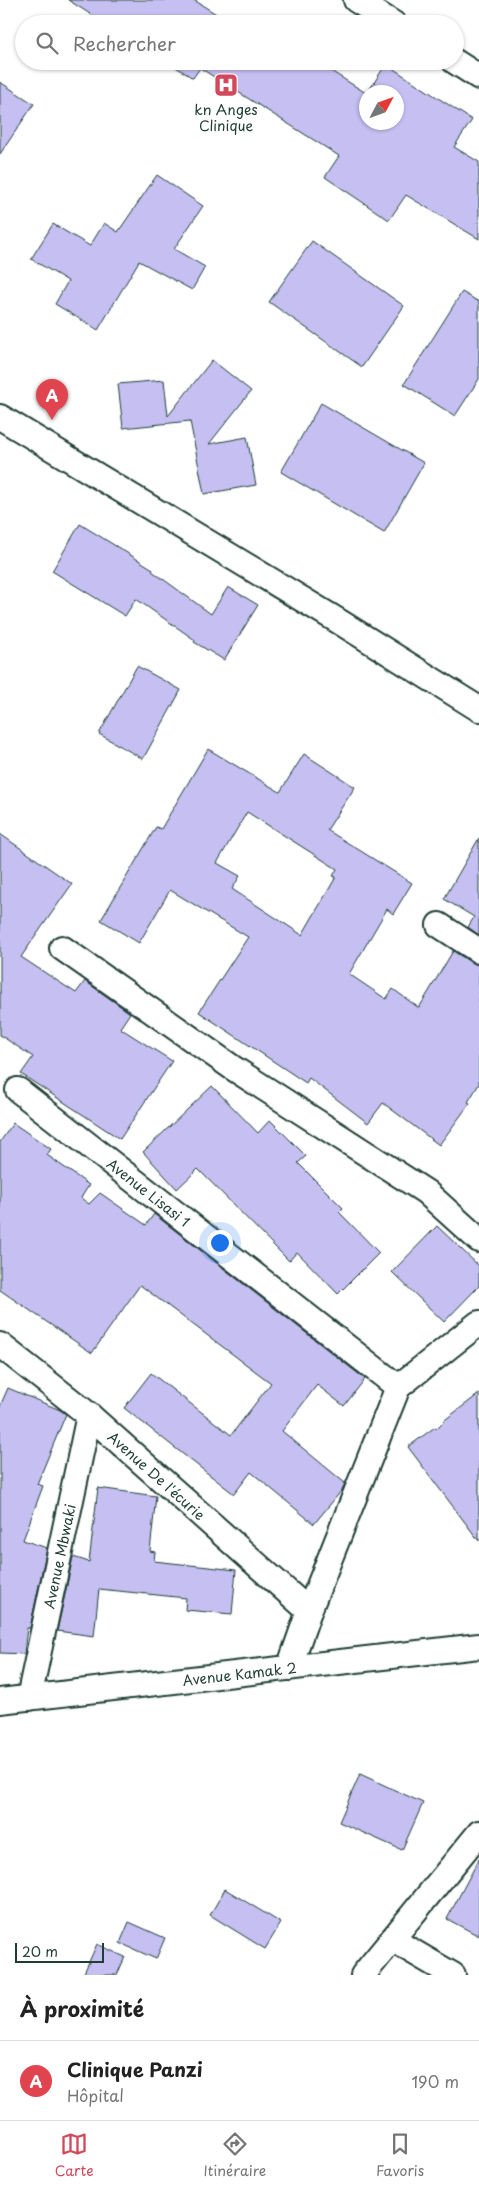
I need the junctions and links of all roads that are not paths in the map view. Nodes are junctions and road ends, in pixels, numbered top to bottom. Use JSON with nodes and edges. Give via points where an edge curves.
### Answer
{"nodes":[{"id":1,"x":356,"y":0,"type":"edge"},
{"id":2,"x":380,"y":15,"type":"edge"},
{"id":3,"x":464,"y":67,"type":"edge"},
{"id":4,"x":479,"y":77,"type":"edge"},
{"id":5,"x":0,"y":417,"type":"edge"},
{"id":6,"x":479,"y":709,"type":"edge"},
{"id":7,"x":439,"y":925,"type":"dead end"},
{"id":8,"x":62,"y":948,"type":"dead end"},
{"id":9,"x":479,"y":951,"type":"edge"},
{"id":10,"x":18,"y":1090,"type":"dead end"},
{"id":11,"x":479,"y":1240,"type":"edge"},
{"id":12,"x":479,"y":1323,"type":"edge"},
{"id":13,"x":0,"y":1345,"type":"edge"},
{"id":14,"x":398,"y":1387,"type":"junction"},
{"id":15,"x":89,"y":1415,"type":"junction"},
{"id":16,"x":309,"y":1610,"type":"junction"},
{"id":17,"x":479,"y":1646,"type":"edge"},
{"id":18,"x":289,"y":1668,"type":"junction"},
{"id":19,"x":29,"y":1698,"type":"junction"},
{"id":20,"x":0,"y":1701,"type":"edge"},
{"id":21,"x":479,"y":1833,"type":"edge"},
{"id":22,"x":393,"y":1940,"type":"junction"},
{"id":23,"x":363,"y":1975,"type":"edge"},
{"id":24,"x":453,"y":1975,"type":"edge"}],
"edges":[{"from":1,"to":2,"type":"street"},
{"from":3,"to":4,"type":"street"},
{"from":5,"to":6,"type":"street"},
{"from":7,"to":9,"type":"street"},
{"from":8,"to":11,"type":"street","via":[[233,1068],[426,1192]]},
{"from":10,"to":14,"type":"street","name":"Avenue Lisasi 1"},
{"from":12,"to":14,"type":"street"},
{"from":13,"to":15,"type":"street","name":"Avenue De l'écurie"},
{"from":14,"to":16,"type":"street"},
{"from":15,"to":16,"type":"street","name":"Avenue De l'écurie"},
{"from":15,"to":19,"type":"street","name":"Avenue Mbwaki"},
{"from":16,"to":18,"type":"street"},
{"from":17,"to":18,"type":"street","name":"Avenue Kamak 2"},
{"from":18,"to":19,"type":"street","name":"Avenue Kamak 2"},
{"from":19,"to":20,"type":"street","name":"Avenue Kamak 2"},
{"from":21,"to":22,"type":"street"},
{"from":22,"to":23,"type":"street"},
{"from":22,"to":24,"type":"street"}]}
